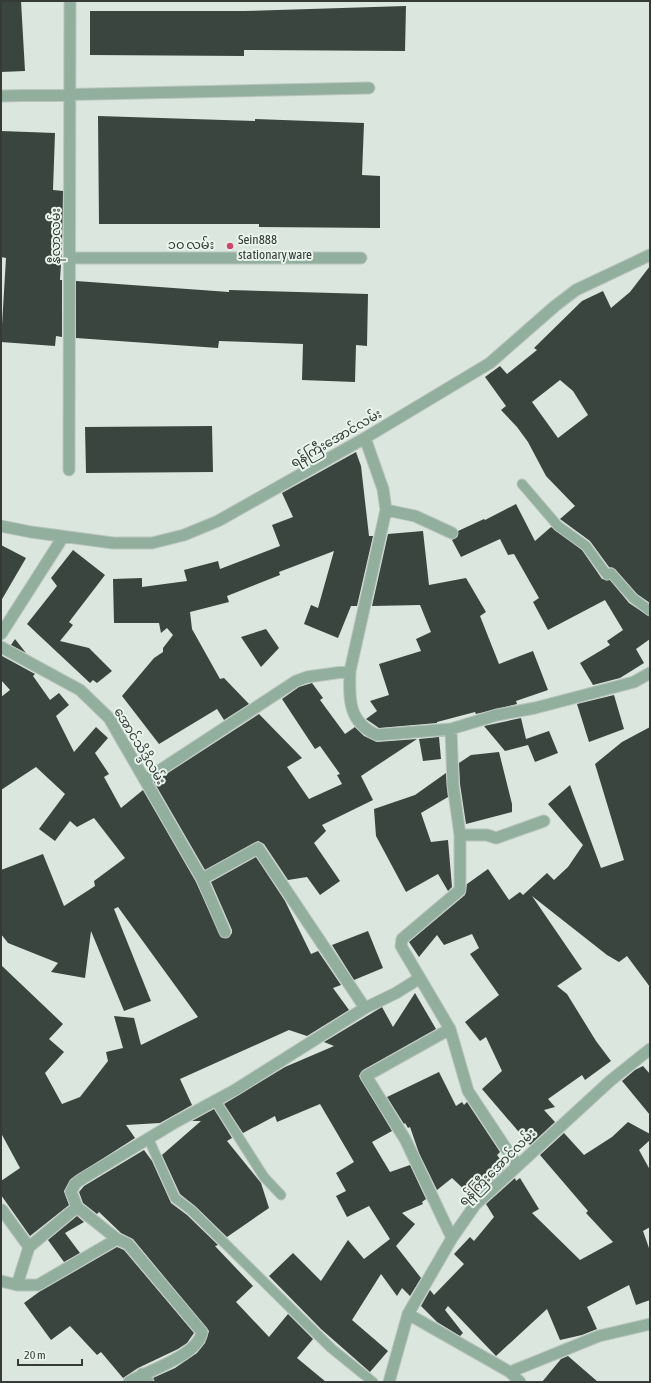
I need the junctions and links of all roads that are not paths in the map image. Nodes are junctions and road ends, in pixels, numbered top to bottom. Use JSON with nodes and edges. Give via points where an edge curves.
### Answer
{"nodes":[{"id":1,"x":70,"y":1,"type":"edge"},
{"id":2,"x":368,"y":88,"type":"dead end"},
{"id":3,"x":69,"y":95,"type":"junction"},
{"id":4,"x":1,"y":96,"type":"edge"},
{"id":5,"x":650,"y":255,"type":"edge"},
{"id":6,"x":69,"y":258,"type":"junction"},
{"id":7,"x":361,"y":258,"type":"dead end"},
{"id":8,"x":365,"y":438,"type":"junction"},
{"id":9,"x":69,"y":470,"type":"dead end"},
{"id":10,"x":522,"y":484,"type":"dead end"},
{"id":11,"x":386,"y":510,"type":"junction"},
{"id":12,"x":1,"y":526,"type":"edge"},
{"id":13,"x":452,"y":533,"type":"dead end"},
{"id":14,"x":63,"y":537,"type":"junction"},
{"id":15,"x":650,"y":611,"type":"edge"},
{"id":16,"x":1,"y":634,"type":"edge"},
{"id":17,"x":1,"y":648,"type":"edge"},
{"id":18,"x":350,"y":671,"type":"junction"},
{"id":19,"x":650,"y":673,"type":"edge"},
{"id":20,"x":451,"y":729,"type":"junction"},
{"id":21,"x":145,"y":780,"type":"junction"},
{"id":22,"x":544,"y":822,"type":"dead end"},
{"id":23,"x":460,"y":835,"type":"junction"},
{"id":24,"x":202,"y":879,"type":"junction"},
{"id":25,"x":225,"y":932,"type":"dead end"},
{"id":26,"x":420,"y":978,"type":"junction"},
{"id":27,"x":365,"y":1008,"type":"junction"},
{"id":28,"x":450,"y":1028,"type":"junction"},
{"id":29,"x":650,"y":1049,"type":"edge"},
{"id":30,"x":215,"y":1100,"type":"junction"},
{"id":31,"x":149,"y":1140,"type":"junction"},
{"id":32,"x":517,"y":1165,"type":"junction"},
{"id":33,"x":282,"y":1195,"type":"dead end"},
{"id":34,"x":77,"y":1207,"type":"junction"},
{"id":35,"x":2,"y":1210,"type":"edge"},
{"id":36,"x":452,"y":1238,"type":"junction"},
{"id":37,"x":117,"y":1239,"type":"junction"},
{"id":38,"x":29,"y":1247,"type":"junction"},
{"id":39,"x":1,"y":1281,"type":"edge"},
{"id":40,"x":17,"y":1286,"type":"junction"},
{"id":41,"x":408,"y":1314,"type":"junction"},
{"id":42,"x":650,"y":1325,"type":"edge"},
{"id":43,"x":510,"y":1372,"type":"junction"},
{"id":44,"x":145,"y":1378,"type":"edge"},
{"id":45,"x":129,"y":1382,"type":"edge"},
{"id":46,"x":373,"y":1382,"type":"edge"},
{"id":47,"x":389,"y":1382,"type":"edge"},
{"id":48,"x":520,"y":1382,"type":"edge"}],
"edges":[{"from":1,"to":3,"type":"street","name":"နီလာလမ်း"},
{"from":2,"to":3,"type":"street"},
{"from":3,"to":4,"type":"street"},
{"from":3,"to":6,"type":"street","name":"နီလာလမ်း"},
{"from":5,"to":8,"type":"street","name":"ရန်ကြီးအောင်လမ်း","via":[[576,290],[490,363]]},
{"from":6,"to":7,"type":"street","name":"၁၀ လမ်း"},
{"from":6,"to":9,"type":"street","name":"နီလာလမ်း"},
{"from":8,"to":11,"type":"street","via":[[383,489]]},
{"from":8,"to":14,"type":"street","name":"ရန်ကြီးအောင်လမ်း","via":[[218,521],[184,534],[152,543],[113,543]]},
{"from":10,"to":15,"type":"lane","via":[[558,526],[586,546],[607,575],[611,572],[633,598]]},
{"from":11,"to":13,"type":"street","via":[[415,516]]},
{"from":11,"to":18,"type":"street"},
{"from":12,"to":14,"type":"street","name":"ရန်ကြီးအောင်လမ်း"},
{"from":14,"to":16,"type":"street"},
{"from":17,"to":21,"type":"street","name":"အောင်သိဒ္ဒိလမ်း","via":[[80,690],[109,718]]},
{"from":18,"to":20,"type":"street","via":[[350,691],[357,722],[367,730],[377,735]]},
{"from":18,"to":21,"type":"street","via":[[296,681]]},
{"from":19,"to":20,"type":"street","via":[[634,682],[497,715]]},
{"from":20,"to":23,"type":"street","via":[[453,785]]},
{"from":21,"to":24,"type":"street","name":"အောင်သိဒ္ဒိလမ်း"},
{"from":22,"to":23,"type":"street","via":[[496,838],[487,835]]},
{"from":23,"to":26,"type":"street","via":[[460,890],[401,942]]},
{"from":24,"to":25,"type":"street","name":"အောင်သိဒ္ဒိလမ်း"},
{"from":24,"to":27,"type":"street","via":[[258,848]]},
{"from":26,"to":27,"type":"street"},
{"from":26,"to":28,"type":"street"},
{"from":27,"to":30,"type":"street"},
{"from":28,"to":32,"type":"street","via":[[468,1091]]},
{"from":28,"to":36,"type":"street","via":[[366,1076],[405,1139]]},
{"from":29,"to":32,"type":"street","name":"ရန်ကြီးအောင်လမ်း","via":[[610,1081]]},
{"from":30,"to":31,"type":"street"},
{"from":30,"to":33,"type":"lane","via":[[264,1177]]},
{"from":31,"to":34,"type":"street","via":[[75,1184],[71,1192]]},
{"from":31,"to":46,"type":"lane","via":[[175,1198],[191,1210],[331,1348]]},
{"from":32,"to":36,"type":"street","name":"ရန်ကြီးအောင်လမ်း","via":[[475,1205]]},
{"from":34,"to":37,"type":"street"},
{"from":34,"to":38,"type":"street"},
{"from":35,"to":38,"type":"street"},
{"from":36,"to":41,"type":"street","name":"ရန်ကြီးအောင်လမ်း"},
{"from":37,"to":40,"type":"street","via":[[38,1285]]},
{"from":37,"to":44,"type":"street","via":[[128,1244],[202,1332],[198,1340],[183,1355]]},
{"from":38,"to":40,"type":"street"},
{"from":39,"to":40,"type":"street"},
{"from":41,"to":43,"type":"street"},
{"from":41,"to":47,"type":"street","name":"ရန်ကြီးအောင်လမ်း"},
{"from":42,"to":43,"type":"street","via":[[599,1336]]},
{"from":43,"to":48,"type":"street"},
{"from":44,"to":45,"type":"street"}]}
